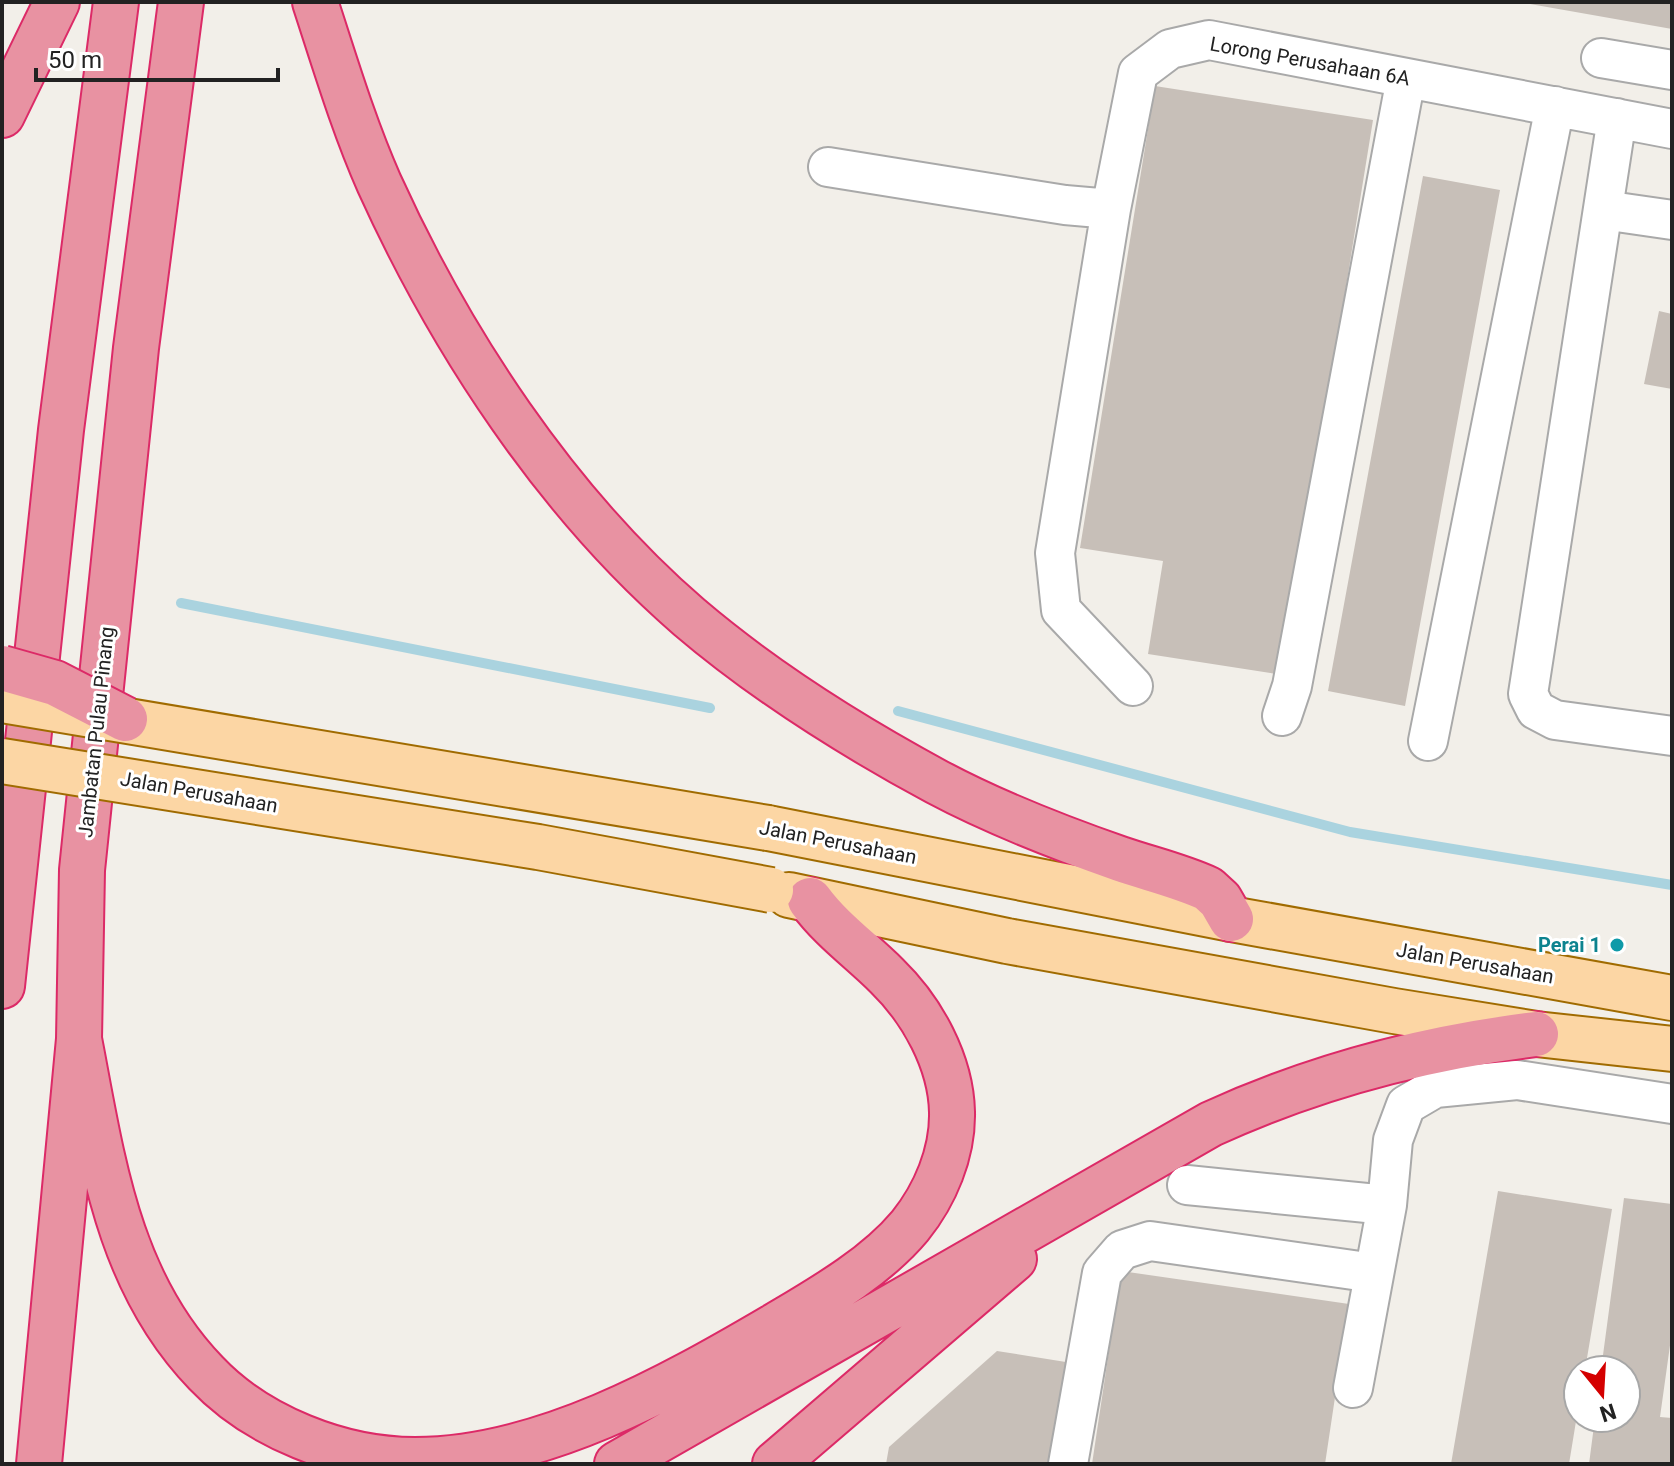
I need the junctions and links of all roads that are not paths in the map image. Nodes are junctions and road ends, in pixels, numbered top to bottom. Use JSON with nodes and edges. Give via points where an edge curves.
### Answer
{"nodes":[{"id":1,"x":57,"y":2,"type":"edge"},
{"id":2,"x":116,"y":2,"type":"edge"},
{"id":3,"x":181,"y":2,"type":"edge"},
{"id":4,"x":315,"y":2,"type":"edge"},
{"id":5,"x":1601,"y":58,"type":"dead end"},
{"id":6,"x":1672,"y":70,"type":"edge"},
{"id":7,"x":1406,"y":78,"type":"junction"},
{"id":8,"x":1555,"y":106,"type":"junction"},
{"id":9,"x":2,"y":115,"type":"edge"},
{"id":10,"x":1617,"y":118,"type":"junction"},
{"id":11,"x":1672,"y":129,"type":"edge"},
{"id":12,"x":828,"y":167,"type":"dead end"},
{"id":13,"x":1111,"y":209,"type":"junction"},
{"id":14,"x":1603,"y":210,"type":"junction"},
{"id":15,"x":1672,"y":220,"type":"edge"},
{"id":16,"x":2,"y":668,"type":"edge"},
{"id":17,"x":1133,"y":686,"type":"dead end"},
{"id":18,"x":2,"y":700,"type":"edge"},
{"id":19,"x":1282,"y":716,"type":"dead end"},
{"id":20,"x":125,"y":719,"type":"junction"},
{"id":21,"x":1672,"y":736,"type":"edge"},
{"id":22,"x":1428,"y":741,"type":"dead end"},
{"id":23,"x":2,"y":761,"type":"edge"},
{"id":24,"x":791,"y":895,"type":"junction"},
{"id":25,"x":1231,"y":919,"type":"junction"},
{"id":26,"x":2,"y":986,"type":"edge"},
{"id":27,"x":1672,"y":998,"type":"edge"},
{"id":28,"x":1536,"y":1034,"type":"junction"},
{"id":29,"x":79,"y":1039,"type":"junction"},
{"id":30,"x":1672,"y":1049,"type":"edge"},
{"id":31,"x":1672,"y":1104,"type":"edge"},
{"id":32,"x":1187,"y":1185,"type":"dead end"},
{"id":33,"x":1387,"y":1205,"type":"junction"},
{"id":34,"x":1059,"y":1210,"type":"junction"},
{"id":35,"x":1374,"y":1273,"type":"junction"},
{"id":36,"x":52,"y":1340,"type":"junction"},
{"id":37,"x":1353,"y":1388,"type":"dead end"},
{"id":38,"x":10,"y":1464,"type":"edge"},
{"id":39,"x":39,"y":1464,"type":"edge"},
{"id":40,"x":617,"y":1464,"type":"edge"},
{"id":41,"x":775,"y":1464,"type":"edge"},
{"id":42,"x":1068,"y":1464,"type":"edge"}],
"edges":[{"from":1,"to":9,"type":"highway"},
{"from":2,"to":26,"type":"highway","via":[[61,430]]},
{"from":3,"to":29,"type":"highway","name":"Jambatan Pulau Pinang","via":[[136,348],[83,855]]},
{"from":4,"to":25,"type":"highway","via":[[378,181],[461,340],[519,426],[630,562],[717,640],[801,701],[873,744],[1028,824],[1208,889]]},
{"from":5,"to":6,"type":"street"},
{"from":7,"to":8,"type":"street","name":"Lorong Perusahaan 6A"},
{"from":7,"to":13,"type":"street","name":"Lorong Perusahaan 6A","via":[[1209,40],[1170,49],[1138,73]]},
{"from":7,"to":19,"type":"street","via":[[1292,686]]},
{"from":8,"to":10,"type":"street","name":"Lorong Perusahaan 6A"},
{"from":8,"to":22,"type":"street"},
{"from":10,"to":11,"type":"street","name":"Lorong Perusahaan 6A"},
{"from":10,"to":14,"type":"street"},
{"from":12,"to":13,"type":"street"},
{"from":13,"to":17,"type":"street","name":"Lorong Perusahaan 6A","via":[[1055,573],[1061,610]]},
{"from":14,"to":15,"type":"street"},
{"from":14,"to":21,"type":"street","via":[[1528,694],[1536,710],[1555,720]]},
{"from":16,"to":20,"type":"highway","bridge":true,"via":[[55,683]]},
{"from":18,"to":20,"type":"main road","name":"Jalan Perusahaan","bridge":true},
{"from":20,"to":25,"type":"main road","name":"Jalan Perusahaan","bridge":true,"via":[[768,828]]},
{"from":23,"to":24,"type":"main road","name":"Jalan Perusahaan","bridge":true,"via":[[538,847]]},
{"from":24,"to":28,"type":"main road","name":"Jalan Perusahaan","via":[[1037,947]]},
{"from":24,"to":29,"type":"highway","via":[[904,993],[943,1063],[952,1131],[940,1173],[920,1211],[869,1263],[720,1358],[597,1417],[485,1452],[417,1460],[353,1452],[268,1421],[209,1377],[175,1337],[123,1236],[105,1175]]},
{"from":25,"to":27,"type":"main road","name":"Jalan Perusahaan"},
{"from":28,"to":30,"type":"main road","name":"Jalan Perusahaan"},
{"from":28,"to":34,"type":"highway","via":[[1412,1053],[1306,1084],[1211,1124]]},
{"from":29,"to":36,"type":"highway","name":"Jambatan Pulau Pinang"},
{"from":31,"to":33,"type":"street","via":[[1517,1080],[1435,1088],[1406,1105],[1393,1140]]},
{"from":32,"to":33,"type":"street"},
{"from":33,"to":35,"type":"street"},
{"from":34,"to":40,"type":"highway"},
{"from":34,"to":41,"type":"highway","via":[[1021,1253]]},
{"from":35,"to":37,"type":"street"},
{"from":35,"to":42,"type":"street","via":[[1150,1241],[1122,1250],[1102,1273]]},
{"from":36,"to":38,"type":"highway"},
{"from":36,"to":39,"type":"highway","name":"Jambatan Pulau Pinang"}]}
